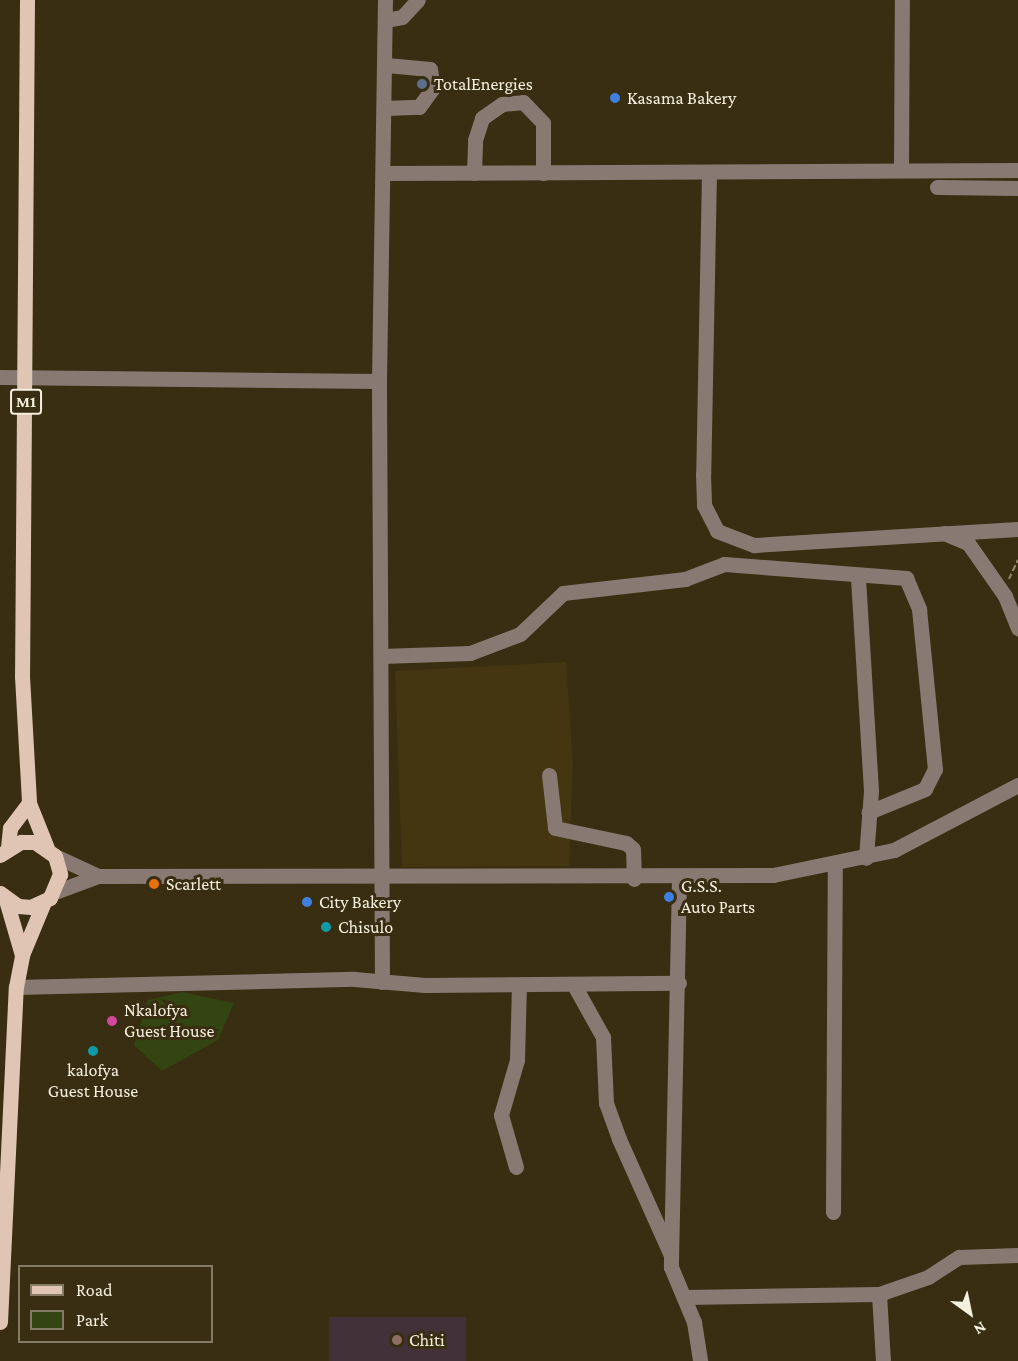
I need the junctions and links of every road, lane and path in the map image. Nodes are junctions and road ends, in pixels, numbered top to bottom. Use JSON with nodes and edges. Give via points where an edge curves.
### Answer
{"nodes":[{"id":1,"x":27,"y":0,"type":"edge"},
{"id":2,"x":385,"y":0,"type":"edge"},
{"id":3,"x":418,"y":0,"type":"edge"},
{"id":4,"x":902,"y":0,"type":"edge"},
{"id":5,"x":385,"y":20,"type":"junction"},
{"id":6,"x":386,"y":65,"type":"junction"},
{"id":7,"x":385,"y":108,"type":"junction"},
{"id":8,"x":901,"y":169,"type":"junction"},
{"id":9,"x":1018,"y":170,"type":"edge"},
{"id":10,"x":384,"y":172,"type":"junction"},
{"id":11,"x":474,"y":173,"type":"junction"},
{"id":12,"x":543,"y":173,"type":"junction"},
{"id":13,"x":709,"y":173,"type":"junction"},
{"id":14,"x":937,"y":187,"type":"dead end"},
{"id":15,"x":1018,"y":188,"type":"edge"},
{"id":16,"x":0,"y":377,"type":"edge"},
{"id":17,"x":27,"y":377,"type":"junction"},
{"id":18,"x":379,"y":381,"type":"junction"},
{"id":19,"x":1018,"y":529,"type":"edge"},
{"id":20,"x":941,"y":532,"type":"junction"},
{"id":21,"x":1018,"y":560,"type":"edge"},
{"id":22,"x":858,"y":578,"type":"junction"},
{"id":23,"x":1005,"y":596,"type":"junction"},
{"id":24,"x":1018,"y":628,"type":"edge"},
{"id":25,"x":381,"y":656,"type":"junction"},
{"id":26,"x":549,"y":776,"type":"dead end"},
{"id":27,"x":1018,"y":785,"type":"edge"},
{"id":28,"x":29,"y":803,"type":"junction"},
{"id":29,"x":870,"y":812,"type":"junction"},
{"id":30,"x":4,"y":851,"type":"edge"},
{"id":31,"x":51,"y":852,"type":"junction"},
{"id":32,"x":866,"y":858,"type":"junction"},
{"id":33,"x":835,"y":866,"type":"junction"},
{"id":34,"x":98,"y":876,"type":"junction"},
{"id":35,"x":379,"y":878,"type":"junction"},
{"id":36,"x":634,"y":879,"type":"junction"},
{"id":37,"x":679,"y":879,"type":"junction"},
{"id":38,"x":3,"y":896,"type":"edge"},
{"id":39,"x":49,"y":897,"type":"junction"},
{"id":40,"x":22,"y":955,"type":"junction"},
{"id":41,"x":382,"y":982,"type":"junction"},
{"id":42,"x":679,"y":983,"type":"junction"},
{"id":43,"x":519,"y":985,"type":"junction"},
{"id":44,"x":574,"y":985,"type":"junction"},
{"id":45,"x":16,"y":987,"type":"junction"},
{"id":46,"x":6,"y":1121,"type":"edge"},
{"id":47,"x":516,"y":1167,"type":"dead end"},
{"id":48,"x":832,"y":1212,"type":"dead end"},
{"id":49,"x":671,"y":1255,"type":"junction"},
{"id":50,"x":1018,"y":1255,"type":"edge"},
{"id":51,"x":879,"y":1294,"type":"junction"},
{"id":52,"x":685,"y":1297,"type":"junction"},
{"id":53,"x":0,"y":1322,"type":"edge"},
{"id":54,"x":700,"y":1361,"type":"edge"},
{"id":55,"x":883,"y":1361,"type":"edge"}],
"edges":[{"from":1,"to":17,"type":"main road","number":"M1"},
{"from":2,"to":5,"type":"street"},
{"from":3,"to":5,"type":"street","via":[[402,17]]},
{"from":4,"to":8,"type":"street"},
{"from":5,"to":6,"type":"street"},
{"from":6,"to":7,"type":"street"},
{"from":6,"to":7,"type":"street","via":[[430,69],[433,88],[419,107]]},
{"from":7,"to":10,"type":"street"},
{"from":8,"to":9,"type":"street"},
{"from":8,"to":13,"type":"street"},
{"from":10,"to":11,"type":"street"},
{"from":10,"to":18,"type":"street"},
{"from":11,"to":12,"type":"street"},
{"from":11,"to":12,"type":"street","via":[[475,140],[482,118],[502,104],[523,102],[543,123]]},
{"from":12,"to":13,"type":"street"},
{"from":13,"to":20,"type":"street","via":[[703,474],[708,519],[728,539],[754,544]]},
{"from":14,"to":15,"type":"street"},
{"from":16,"to":17,"type":"street"},
{"from":17,"to":18,"type":"street"},
{"from":17,"to":28,"type":"main road","number":"M1","via":[[22,676]]},
{"from":18,"to":25,"type":"street"},
{"from":19,"to":20,"type":"street"},
{"from":20,"to":23,"type":"street","via":[[968,543]]},
{"from":21,"to":23,"type":"path"},
{"from":22,"to":25,"type":"street","via":[[713,565],[685,579],[563,593],[520,634],[470,653]]},
{"from":22,"to":29,"type":"street"},
{"from":22,"to":29,"type":"street","via":[[898,576],[913,587],[934,758],[932,782],[925,789]]},
{"from":23,"to":24,"type":"street"},
{"from":25,"to":35,"type":"street"},
{"from":26,"to":36,"type":"street","via":[[555,828],[626,843],[633,849]]},
{"from":27,"to":32,"type":"street","via":[[938,832]]},
{"from":28,"to":30,"type":"main road","via":[[10,828]]},
{"from":28,"to":31,"type":"main road","number":"M1"},
{"from":29,"to":32,"type":"street"},
{"from":30,"to":31,"type":"main road","via":[[35,842]]},
{"from":31,"to":34,"type":"street"},
{"from":31,"to":39,"type":"main road","number":"M1","via":[[60,874]]},
{"from":32,"to":33,"type":"street"},
{"from":33,"to":37,"type":"street"},
{"from":33,"to":48,"type":"street"},
{"from":34,"to":35,"type":"street"},
{"from":34,"to":39,"type":"street"},
{"from":35,"to":36,"type":"street"},
{"from":35,"to":41,"type":"street","via":[[385,902]]},
{"from":36,"to":37,"type":"street"},
{"from":37,"to":42,"type":"street"},
{"from":38,"to":39,"type":"main road","number":"M1","via":[[31,907]]},
{"from":38,"to":40,"type":"main road","number":"M1"},
{"from":39,"to":40,"type":"main road","number":"M1"},
{"from":40,"to":45,"type":"main road","number":"M1"},
{"from":41,"to":43,"type":"street"},
{"from":41,"to":45,"type":"street"},
{"from":42,"to":44,"type":"street"},
{"from":42,"to":49,"type":"street"},
{"from":43,"to":44,"type":"street"},
{"from":43,"to":47,"type":"street","via":[[517,1060],[501,1115]]},
{"from":44,"to":49,"type":"street","via":[[603,1037],[606,1104]]},
{"from":45,"to":46,"type":"main road","number":"M1"},
{"from":46,"to":53,"type":"main road","number":"M1"},
{"from":49,"to":52,"type":"street"},
{"from":50,"to":51,"type":"street","via":[[959,1257],[928,1276]]},
{"from":51,"to":52,"type":"street"},
{"from":51,"to":55,"type":"street"},
{"from":52,"to":54,"type":"street"}]}
